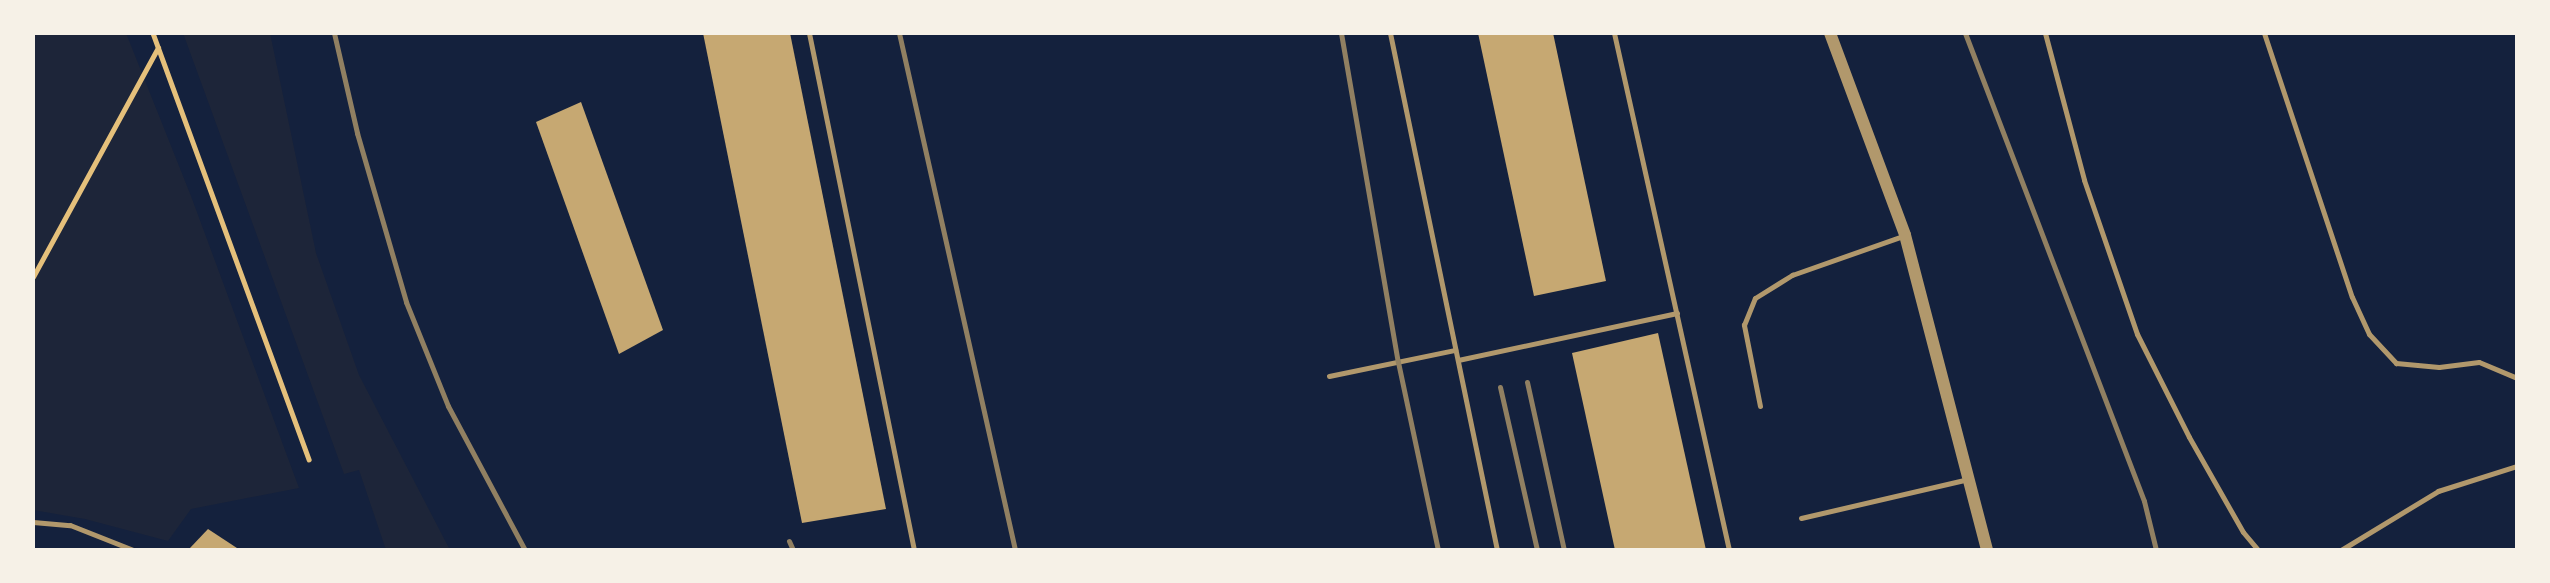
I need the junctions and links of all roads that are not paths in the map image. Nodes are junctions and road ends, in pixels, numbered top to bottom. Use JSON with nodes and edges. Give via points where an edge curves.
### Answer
{"nodes":[{"id":1,"x":809,"y":33,"type":"edge"},
{"id":2,"x":1390,"y":33,"type":"edge"},
{"id":3,"x":1614,"y":33,"type":"edge"},
{"id":4,"x":1830,"y":33,"type":"edge"},
{"id":5,"x":2045,"y":33,"type":"edge"},
{"id":6,"x":2264,"y":33,"type":"edge"},
{"id":7,"x":1905,"y":235,"type":"junction"},
{"id":8,"x":1677,"y":313,"type":"junction"},
{"id":9,"x":1455,"y":349,"type":"junction"},
{"id":10,"x":1458,"y":360,"type":"junction"},
{"id":11,"x":1329,"y":376,"type":"dead end"},
{"id":12,"x":2517,"y":377,"type":"edge"},
{"id":13,"x":1760,"y":406,"type":"dead end"},
{"id":14,"x":2517,"y":466,"type":"edge"},
{"id":15,"x":1969,"y":479,"type":"junction"},
{"id":16,"x":1801,"y":518,"type":"dead end"},
{"id":17,"x":33,"y":522,"type":"edge"},
{"id":18,"x":133,"y":550,"type":"edge"},
{"id":19,"x":914,"y":550,"type":"edge"},
{"id":20,"x":1497,"y":550,"type":"edge"},
{"id":21,"x":1728,"y":550,"type":"edge"},
{"id":22,"x":1987,"y":550,"type":"edge"},
{"id":23,"x":2258,"y":550,"type":"edge"},
{"id":24,"x":2341,"y":550,"type":"edge"}],
"edges":[{"from":1,"to":19,"type":"lane"},
{"from":2,"to":9,"type":"lane"},
{"from":3,"to":8,"type":"lane"},
{"from":4,"to":7,"type":"street"},
{"from":5,"to":23,"type":"lane","via":[[2084,180],[2137,334],[2189,437]]},
{"from":6,"to":12,"type":"lane","via":[[2351,298],[2369,334],[2396,363],[2439,367],[2480,362]]},
{"from":7,"to":13,"type":"lane","via":[[1792,275],[1755,298],[1744,326]]},
{"from":7,"to":15,"type":"street"},
{"from":8,"to":10,"type":"lane"},
{"from":8,"to":21,"type":"lane"},
{"from":9,"to":10,"type":"lane"},
{"from":9,"to":11,"type":"lane"},
{"from":10,"to":20,"type":"lane"},
{"from":14,"to":24,"type":"lane","via":[[2438,491]]},
{"from":15,"to":16,"type":"lane"},
{"from":15,"to":22,"type":"street"},
{"from":17,"to":18,"type":"lane","via":[[70,525]]}]}
